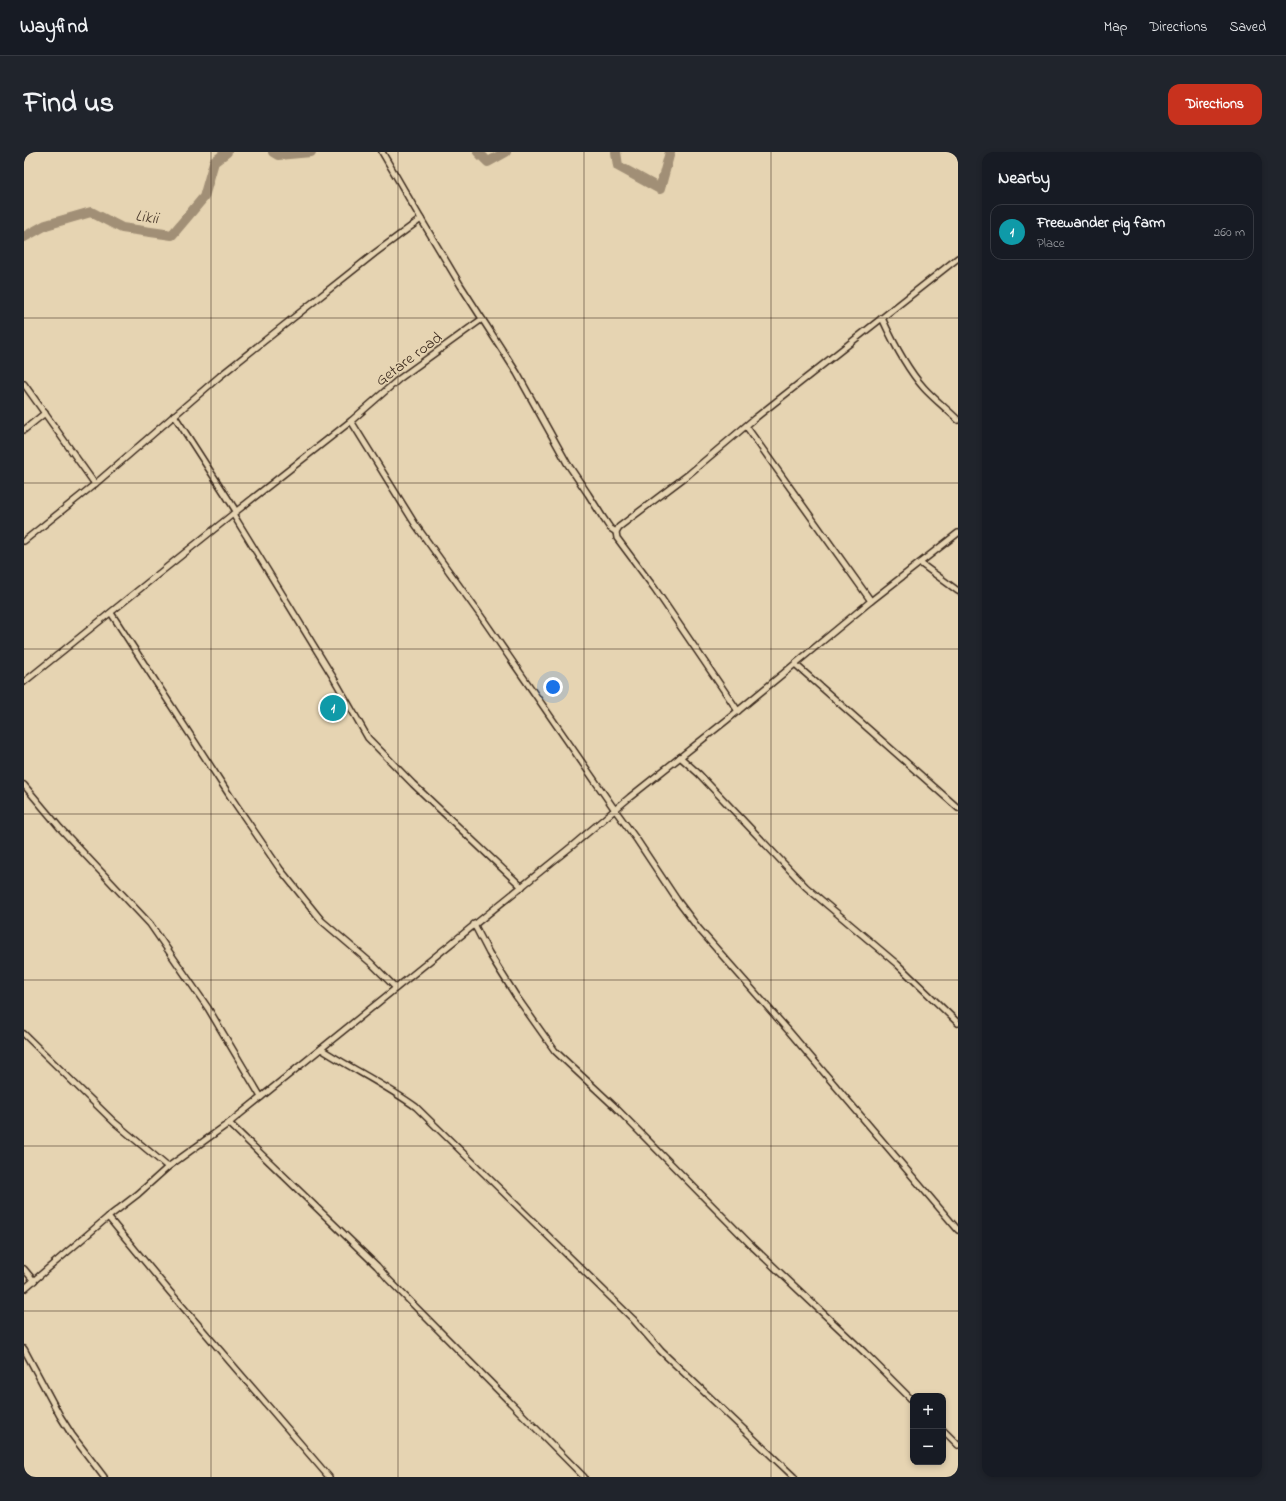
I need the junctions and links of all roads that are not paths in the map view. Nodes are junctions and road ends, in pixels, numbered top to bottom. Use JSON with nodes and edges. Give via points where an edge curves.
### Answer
{"nodes":[{"id":1,"x":382,"y":152,"type":"edge"},
{"id":2,"x":421,"y":219,"type":"junction"},
{"id":3,"x":958,"y":258,"type":"edge"},
{"id":4,"x":882,"y":318,"type":"junction"},
{"id":5,"x":482,"y":319,"type":"junction"},
{"id":6,"x":24,"y":384,"type":"edge"},
{"id":7,"x":46,"y":413,"type":"junction"},
{"id":8,"x":174,"y":415,"type":"junction"},
{"id":9,"x":958,"y":420,"type":"edge"},
{"id":10,"x":351,"y":421,"type":"junction"},
{"id":11,"x":746,"y":426,"type":"junction"},
{"id":12,"x":24,"y":430,"type":"edge"},
{"id":13,"x":95,"y":484,"type":"junction"},
{"id":14,"x":234,"y":512,"type":"junction"},
{"id":15,"x":616,"y":532,"type":"junction"},
{"id":16,"x":958,"y":533,"type":"edge"},
{"id":17,"x":24,"y":541,"type":"edge"},
{"id":18,"x":920,"y":563,"type":"junction"},
{"id":19,"x":958,"y":591,"type":"edge"},
{"id":20,"x":872,"y":601,"type":"junction"},
{"id":21,"x":111,"y":613,"type":"junction"},
{"id":22,"x":795,"y":664,"type":"junction"},
{"id":23,"x":24,"y":682,"type":"edge"},
{"id":24,"x":738,"y":711,"type":"junction"},
{"id":25,"x":680,"y":756,"type":"junction"},
{"id":26,"x":24,"y":785,"type":"edge"},
{"id":27,"x":958,"y":808,"type":"edge"},
{"id":28,"x":615,"y":810,"type":"junction"},
{"id":29,"x":522,"y":887,"type":"junction"},
{"id":30,"x":474,"y":924,"type":"junction"},
{"id":31,"x":396,"y":988,"type":"junction"},
{"id":32,"x":958,"y":1023,"type":"edge"},
{"id":33,"x":24,"y":1034,"type":"edge"},
{"id":34,"x":321,"y":1049,"type":"junction"},
{"id":35,"x":260,"y":1097,"type":"junction"},
{"id":36,"x":229,"y":1123,"type":"junction"},
{"id":37,"x":168,"y":1167,"type":"junction"},
{"id":38,"x":108,"y":1217,"type":"junction"},
{"id":39,"x":958,"y":1230,"type":"edge"},
{"id":40,"x":24,"y":1269,"type":"edge"},
{"id":41,"x":34,"y":1280,"type":"junction"},
{"id":42,"x":24,"y":1289,"type":"edge"},
{"id":43,"x":24,"y":1350,"type":"edge"},
{"id":44,"x":910,"y":1398,"type":"edge"},
{"id":45,"x":946,"y":1433,"type":"edge"},
{"id":46,"x":958,"y":1445,"type":"edge"},
{"id":47,"x":104,"y":1477,"type":"edge"},
{"id":48,"x":329,"y":1477,"type":"edge"},
{"id":49,"x":584,"y":1477,"type":"edge"},
{"id":50,"x":794,"y":1477,"type":"edge"}],
"edges":[{"from":1,"to":2,"type":"street"},
{"from":2,"to":5,"type":"street"},
{"from":2,"to":8,"type":"street","via":[[231,367]]},
{"from":3,"to":4,"type":"street"},
{"from":4,"to":9,"type":"street","via":[[920,382]]},
{"from":4,"to":11,"type":"street"},
{"from":5,"to":10,"type":"street","name":"Getare road","via":[[399,379]]},
{"from":5,"to":15,"type":"street","via":[[517,373],[567,463],[610,528]]},
{"from":6,"to":7,"type":"street"},
{"from":7,"to":12,"type":"street"},
{"from":7,"to":13,"type":"street"},
{"from":8,"to":13,"type":"street"},
{"from":8,"to":14,"type":"street"},
{"from":10,"to":14,"type":"street","name":"Getare road"},
{"from":10,"to":28,"type":"street","via":[[415,524]]},
{"from":11,"to":15,"type":"street"},
{"from":11,"to":20,"type":"street"},
{"from":13,"to":17,"type":"street"},
{"from":14,"to":21,"type":"street","name":"Getare road"},
{"from":14,"to":29,"type":"street","via":[[368,738]]},
{"from":15,"to":24,"type":"street","via":[[620,543],[655,589]]},
{"from":16,"to":18,"type":"street"},
{"from":18,"to":19,"type":"street"},
{"from":18,"to":20,"type":"street"},
{"from":20,"to":22,"type":"street"},
{"from":21,"to":23,"type":"street","name":"Getare road"},
{"from":21,"to":31,"type":"street","via":[[280,869],[322,921]]},
{"from":22,"to":24,"type":"street"},
{"from":22,"to":27,"type":"street"},
{"from":24,"to":25,"type":"street"},
{"from":25,"to":28,"type":"street"},
{"from":25,"to":32,"type":"street","via":[[806,887],[908,974]]},
{"from":26,"to":35,"type":"street","via":[[60,828],[150,924],[208,1008]]},
{"from":28,"to":29,"type":"street"},
{"from":28,"to":39,"type":"street","via":[[699,930]]},
{"from":29,"to":30,"type":"street"},
{"from":30,"to":31,"type":"street"},
{"from":30,"to":44,"type":"street","via":[[516,996],[556,1051],[604,1095],[752,1246]]},
{"from":31,"to":34,"type":"street"},
{"from":33,"to":37,"type":"street","via":[[114,1122]]},
{"from":34,"to":35,"type":"street"},
{"from":34,"to":50,"type":"street","via":[[416,1107],[633,1319],[662,1351]]},
{"from":35,"to":36,"type":"street"},
{"from":36,"to":37,"type":"street"},
{"from":36,"to":49,"type":"street","via":[[377,1266]]},
{"from":37,"to":38,"type":"street"},
{"from":38,"to":41,"type":"street"},
{"from":38,"to":48,"type":"street"},
{"from":40,"to":41,"type":"street"},
{"from":41,"to":42,"type":"street"},
{"from":43,"to":47,"type":"street","via":[[60,1416]]},
{"from":45,"to":46,"type":"street"}]}
